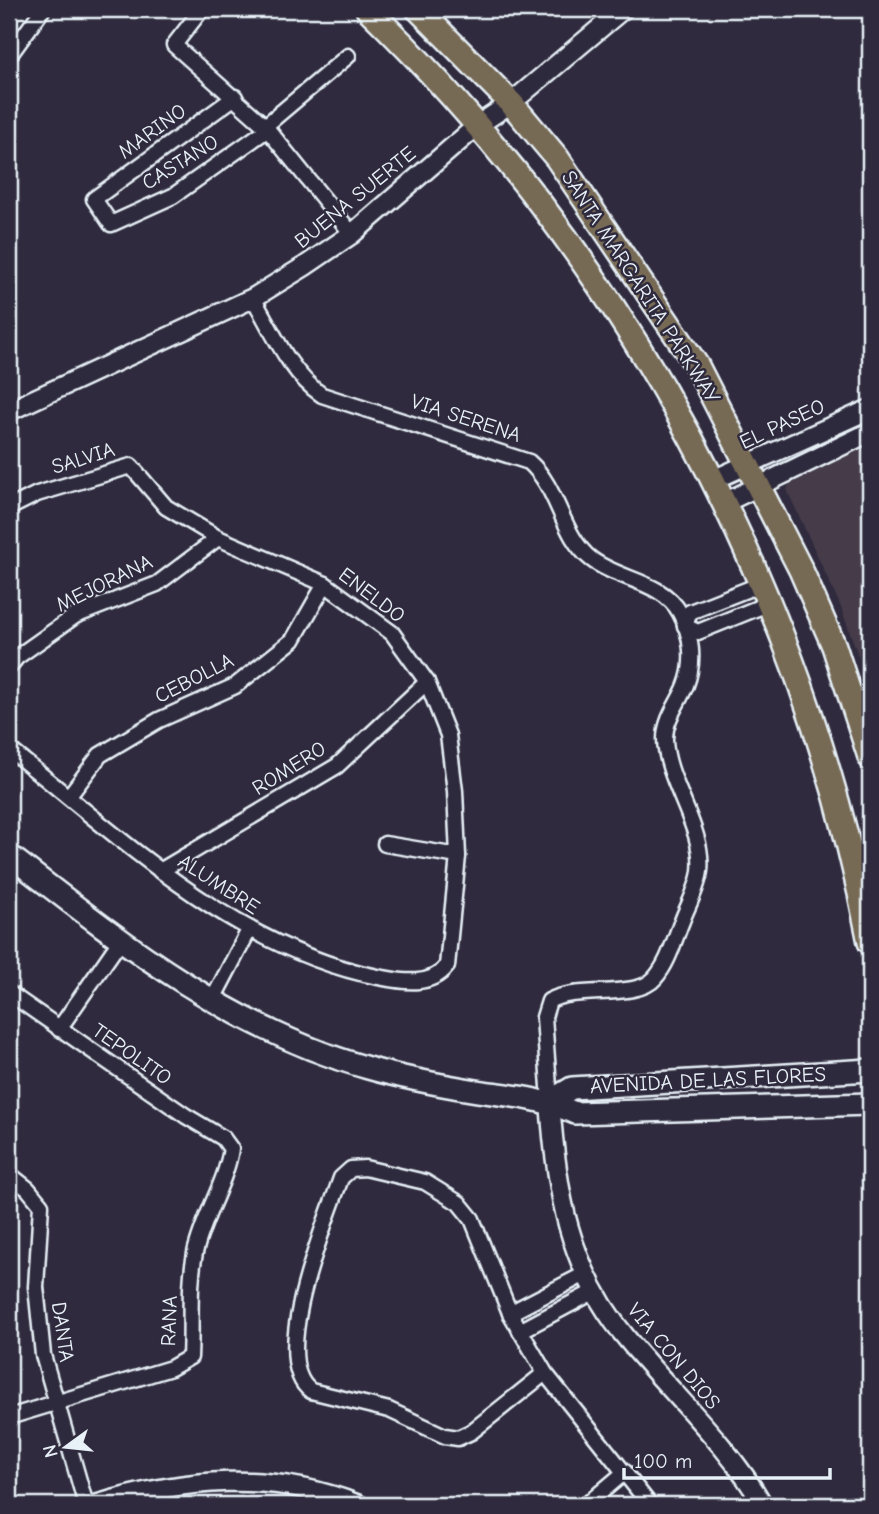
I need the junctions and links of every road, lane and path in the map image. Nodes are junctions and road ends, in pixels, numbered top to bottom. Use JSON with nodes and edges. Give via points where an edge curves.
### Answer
{"nodes":[{"id":1,"x":43,"y":9,"type":"edge"},
{"id":2,"x":202,"y":9,"type":"edge"},
{"id":3,"x":368,"y":9,"type":"edge"},
{"id":4,"x":418,"y":9,"type":"edge"},
{"id":5,"x":623,"y":9,"type":"edge"},
{"id":6,"x":9,"y":56,"type":"edge"},
{"id":7,"x":348,"y":56,"type":"dead end"},
{"id":8,"x":235,"y":97,"type":"junction"},
{"id":9,"x":511,"y":103,"type":"junction"},
{"id":10,"x":478,"y":125,"type":"junction"},
{"id":11,"x":266,"y":127,"type":"junction"},
{"id":12,"x":111,"y":224,"type":"joint"},
{"id":13,"x":352,"y":234,"type":"junction"},
{"id":14,"x":253,"y":298,"type":"junction"},
{"id":15,"x":870,"y":409,"type":"edge"},
{"id":16,"x":9,"y":411,"type":"edge"},
{"id":17,"x":870,"y":432,"type":"edge"},
{"id":18,"x":131,"y":466,"type":"joint"},
{"id":19,"x":754,"y":474,"type":"junction"},
{"id":20,"x":713,"y":480,"type":"junction"},
{"id":21,"x":724,"y":503,"type":"junction"},
{"id":22,"x":9,"y":508,"type":"edge"},
{"id":23,"x":218,"y":538,"type":"junction"},
{"id":24,"x":325,"y":584,"type":"junction"},
{"id":25,"x":765,"y":593,"type":"junction"},
{"id":26,"x":685,"y":626,"type":"junction"},
{"id":27,"x":9,"y":667,"type":"edge"},
{"id":28,"x":427,"y":682,"type":"junction"},
{"id":29,"x":9,"y":749,"type":"edge"},
{"id":30,"x":870,"y":757,"type":"edge"},
{"id":31,"x":69,"y":796,"type":"junction"},
{"id":32,"x":385,"y":844,"type":"dead end"},
{"id":33,"x":9,"y":855,"type":"edge"},
{"id":34,"x":458,"y":856,"type":"junction"},
{"id":35,"x":160,"y":871,"type":"junction"},
{"id":36,"x":249,"y":930,"type":"junction"},
{"id":37,"x":120,"y":941,"type":"junction"},
{"id":38,"x":870,"y":942,"type":"edge"},
{"id":39,"x":439,"y":976,"type":"joint"},
{"id":40,"x":9,"y":993,"type":"edge"},
{"id":41,"x":212,"y":1001,"type":"junction"},
{"id":42,"x":59,"y":1029,"type":"junction"},
{"id":43,"x":870,"y":1070,"type":"edge"},
{"id":44,"x":550,"y":1101,"type":"junction"},
{"id":45,"x":870,"y":1104,"type":"edge"},
{"id":46,"x":231,"y":1149,"type":"joint"},
{"id":47,"x":9,"y":1174,"type":"edge"},
{"id":48,"x":585,"y":1274,"type":"junction"},
{"id":49,"x":595,"y":1291,"type":"junction"},
{"id":50,"x":510,"y":1313,"type":"junction"},
{"id":51,"x":520,"y":1331,"type":"junction"},
{"id":52,"x":545,"y":1373,"type":"junction"},
{"id":53,"x":54,"y":1403,"type":"junction"},
{"id":54,"x":9,"y":1417,"type":"edge"},
{"id":55,"x":625,"y":1472,"type":"junction"},
{"id":56,"x":86,"y":1505,"type":"edge"},
{"id":57,"x":95,"y":1505,"type":"edge"},
{"id":58,"x":359,"y":1505,"type":"edge"},
{"id":59,"x":586,"y":1505,"type":"edge"},
{"id":60,"x":650,"y":1505,"type":"edge"},
{"id":61,"x":763,"y":1505,"type":"edge"}],
"edges":[{"from":1,"to":6,"type":"street"},
{"from":2,"to":8,"type":"street","via":[[174,45]]},
{"from":3,"to":10,"type":"main road","name":"SANTA MARGARITA PARKWAY"},
{"from":4,"to":9,"type":"main road","name":"SANTA MARGARITA PARKWAY"},
{"from":5,"to":9,"type":"street","name":"BUENA SUERTE"},
{"from":7,"to":11,"type":"street","name":"CASTANO"},
{"from":8,"to":11,"type":"street"},
{"from":8,"to":12,"type":"street","name":"MARINO","via":[[94,199]]},
{"from":9,"to":10,"type":"street","name":"BUENA SUERTE"},
{"from":9,"to":19,"type":"main road","name":"SANTA MARGARITA PARKWAY","via":[[557,158],[697,366]]},
{"from":10,"to":13,"type":"street","name":"BUENA SUERTE"},
{"from":10,"to":20,"type":"main road","name":"SANTA MARGARITA PARKWAY","via":[[524,178],[629,327]]},
{"from":11,"to":12,"type":"street","name":"CASTANO","via":[[173,196]]},
{"from":11,"to":13,"type":"street"},
{"from":13,"to":14,"type":"street","name":"BUENA SUERTE"},
{"from":14,"to":16,"type":"street","name":"BUENA SUERTE"},
{"from":14,"to":26,"type":"street","name":"VIA SERENA","via":[[298,373],[314,390],[529,462],[549,485],[584,552],[602,566],[669,599]]},
{"from":15,"to":19,"type":"street","name":"EL PASEO"},
{"from":17,"to":19,"type":"street","name":"EL PASEO"},
{"from":18,"to":22,"type":"street","name":"SALVIA","via":[[37,494]]},
{"from":18,"to":23,"type":"street","name":"ENELDO","via":[[166,507]]},
{"from":19,"to":20,"type":"street","name":"EL PASEO"},
{"from":19,"to":21,"type":"street","name":"EL PASEO"},
{"from":19,"to":30,"type":"main road","name":"SANTA MARGARITA PARKWAY","via":[[834,646]]},
{"from":20,"to":21,"type":"main road","name":"SANTA MARGARITA PARKWAY"},
{"from":21,"to":25,"type":"main road","name":"SANTA MARGARITA PARKWAY"},
{"from":23,"to":24,"type":"street","name":"ENELDO"},
{"from":23,"to":27,"type":"street","name":"MEJORANA","via":[[157,584],[75,616]]},
{"from":24,"to":28,"type":"street","name":"ENELDO","via":[[392,633]]},
{"from":24,"to":31,"type":"street","name":"CEBOLLA","via":[[293,640],[235,686],[159,720],[100,755]]},
{"from":25,"to":26,"type":"street","via":[[751,588],[690,612]]},
{"from":25,"to":26,"type":"street","via":[[760,607],[698,632]]},
{"from":25,"to":38,"type":"main road","name":"SANTA MARGARITA PARKWAY","via":[[824,750]]},
{"from":26,"to":44,"type":"street","name":"VIA SERENA","via":[[691,643],[690,672],[665,740],[698,848],[698,878],[654,981],[638,988],[561,994],[549,1001],[544,1017]]},
{"from":28,"to":34,"type":"street","name":"ENELDO","via":[[448,735]]},
{"from":28,"to":35,"type":"street","name":"ROMERO","via":[[337,766]]},
{"from":29,"to":31,"type":"street","name":"ALUMBRE"},
{"from":31,"to":35,"type":"street","name":"ALUMBRE"},
{"from":32,"to":34,"type":"street"},
{"from":33,"to":37,"type":"main road","name":"AVENIDA DE LAS FLORES"},
{"from":34,"to":39,"type":"street","name":"ENELDO","via":[[447,966]]},
{"from":35,"to":36,"type":"street","name":"ALUMBRE"},
{"from":36,"to":39,"type":"street","name":"ALUMBRE","via":[[345,970],[390,979],[428,981]]},
{"from":36,"to":41,"type":"street"},
{"from":37,"to":41,"type":"main road","name":"AVENIDA DE LAS FLORES"},
{"from":37,"to":42,"type":"street"},
{"from":40,"to":42,"type":"street","name":"TEPOLITO"},
{"from":41,"to":44,"type":"main road","name":"AVENIDA DE LAS FLORES","via":[[281,1036],[366,1068]]},
{"from":42,"to":46,"type":"street","name":"TEPOLITO","via":[[223,1138]]},
{"from":43,"to":44,"type":"main road","name":"AVENIDA DE LAS FLORES","via":[[572,1088]]},
{"from":44,"to":45,"type":"main road","name":"AVENIDA DE LAS FLORES","via":[[575,1113]]},
{"from":44,"to":48,"type":"street","name":"VIA CON DIOS","via":[[560,1203]]},
{"from":46,"to":53,"type":"street","name":"RANA","via":[[196,1251],[190,1357],[171,1368]]},
{"from":47,"to":53,"type":"street","name":"DANTA","via":[[41,1205],[36,1287],[43,1355]]},
{"from":48,"to":49,"type":"street","name":"VIA CON DIOS"},
{"from":48,"to":50,"type":"street"},
{"from":49,"to":51,"type":"street"},
{"from":49,"to":61,"type":"street","name":"VIA CON DIOS","via":[[626,1338],[729,1455]]},
{"from":50,"to":51,"type":"street"},
{"from":50,"to":52,"type":"street","via":[[472,1219],[459,1203],[425,1182],[351,1169],[341,1178],[302,1287],[298,1374],[311,1391],[389,1410],[458,1438]]},
{"from":51,"to":52,"type":"street"},
{"from":52,"to":55,"type":"street"},
{"from":53,"to":54,"type":"street"},
{"from":53,"to":56,"type":"street","name":"DANTA"},
{"from":55,"to":59,"type":"street"},
{"from":55,"to":60,"type":"street"},
{"from":57,"to":58,"type":"street","via":[[172,1485],[242,1480],[302,1487]]}]}
